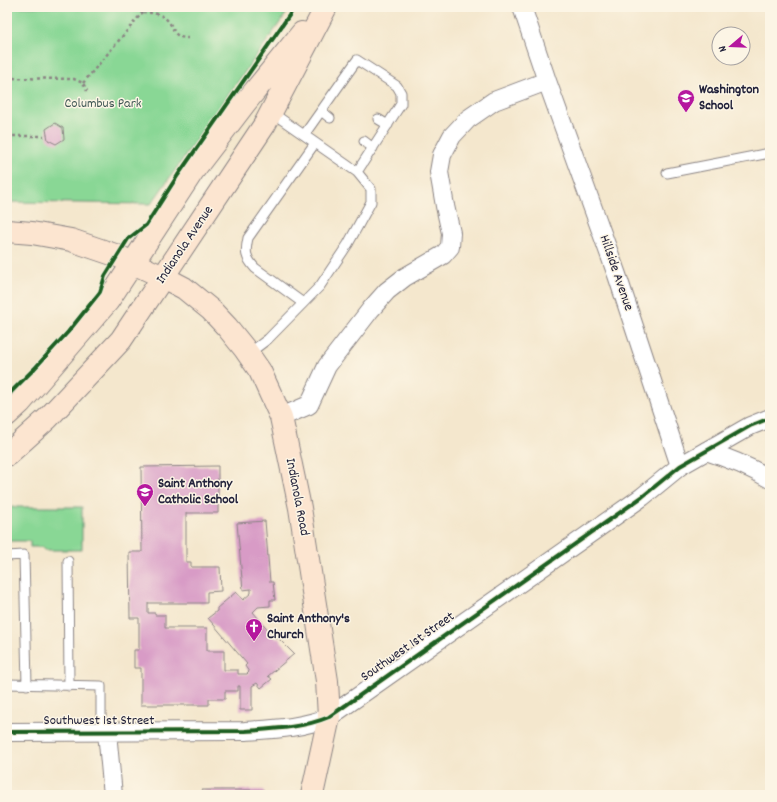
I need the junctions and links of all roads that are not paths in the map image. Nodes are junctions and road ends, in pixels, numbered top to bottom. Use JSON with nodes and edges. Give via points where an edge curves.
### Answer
{"nodes":[{"id":1,"x":325,"y":7,"type":"edge"},
{"id":2,"x":522,"y":7,"type":"edge"},
{"id":3,"x":547,"y":81,"type":"junction"},
{"id":4,"x":334,"y":91,"type":"junction"},
{"id":5,"x":343,"y":97,"type":"dead end"},
{"id":6,"x":321,"y":111,"type":"junction"},
{"id":7,"x":271,"y":112,"type":"junction"},
{"id":8,"x":330,"y":118,"type":"dead end"},
{"id":9,"x":378,"y":119,"type":"dead end"},
{"id":10,"x":388,"y":125,"type":"junction"},
{"id":11,"x":304,"y":135,"type":"junction"},
{"id":12,"x":364,"y":141,"type":"dead end"},
{"id":13,"x":315,"y":143,"type":"junction"},
{"id":14,"x":373,"y":148,"type":"junction"},
{"id":15,"x":770,"y":153,"type":"edge"},
{"id":16,"x":357,"y":172,"type":"junction"},
{"id":17,"x":667,"y":173,"type":"dead end"},
{"id":18,"x":7,"y":231,"type":"edge"},
{"id":19,"x":133,"y":263,"type":"junction"},
{"id":20,"x":163,"y":277,"type":"junction"},
{"id":21,"x":303,"y":303,"type":"junction"},
{"id":22,"x":248,"y":354,"type":"junction"},
{"id":23,"x":7,"y":415,"type":"edge"},
{"id":24,"x":281,"y":417,"type":"junction"},
{"id":25,"x":770,"y":418,"type":"edge"},
{"id":26,"x":706,"y":451,"type":"junction"},
{"id":27,"x":7,"y":454,"type":"edge"},
{"id":28,"x":680,"y":466,"type":"junction"},
{"id":29,"x":770,"y":479,"type":"edge"},
{"id":30,"x":7,"y":556,"type":"edge"},
{"id":31,"x":68,"y":561,"type":"dead end"},
{"id":32,"x":7,"y":684,"type":"edge"},
{"id":33,"x":27,"y":685,"type":"junction"},
{"id":34,"x":69,"y":686,"type":"junction"},
{"id":35,"x":329,"y":717,"type":"junction"},
{"id":36,"x":7,"y":732,"type":"edge"},
{"id":37,"x":104,"y":732,"type":"junction"},
{"id":38,"x":113,"y":795,"type":"edge"},
{"id":39,"x":312,"y":795,"type":"edge"}],
"edges":[{"from":1,"to":7,"type":"main road","name":"Indianola Avenue"},
{"from":1,"to":19,"type":"main road","name":"Indianola Avenue","via":[[193,170]]},
{"from":2,"to":3,"type":"street","name":"Hillside Avenue"},
{"from":3,"to":24,"type":"street","via":[[494,101],[468,119],[452,136],[442,155],[439,172],[452,233],[450,247],[443,255],[405,277],[370,308],[327,366],[309,405]]},
{"from":3,"to":28,"type":"street","name":"Hillside Avenue","via":[[617,275]]},
{"from":4,"to":5,"type":"lane"},
{"from":4,"to":6,"type":"lane"},
{"from":4,"to":10,"type":"lane","via":[[357,60],[397,86],[401,93],[401,104]]},
{"from":6,"to":8,"type":"lane"},
{"from":6,"to":11,"type":"lane"},
{"from":7,"to":11,"type":"lane"},
{"from":7,"to":20,"type":"main road","name":"Indianola Avenue"},
{"from":9,"to":10,"type":"lane"},
{"from":10,"to":14,"type":"lane"},
{"from":11,"to":13,"type":"lane"},
{"from":12,"to":14,"type":"lane"},
{"from":13,"to":16,"type":"lane"},
{"from":13,"to":21,"type":"lane","via":[[248,238],[245,250],[255,268]]},
{"from":14,"to":16,"type":"lane"},
{"from":15,"to":17,"type":"lane"},
{"from":16,"to":21,"type":"lane","via":[[371,189],[371,202],[348,244],[320,286]]},
{"from":18,"to":19,"type":"main road","name":"Indianola Road","via":[[70,240]]},
{"from":19,"to":20,"type":"main road","name":"Indianola Road"},
{"from":19,"to":23,"type":"main road","name":"Indianola Avenue","via":[[108,302]]},
{"from":20,"to":22,"type":"main road","name":"Indianola Road","via":[[184,288],[211,310]]},
{"from":20,"to":27,"type":"main road","name":"Indianola Avenue","via":[[121,340],[48,418]]},
{"from":21,"to":22,"type":"lane","via":[[268,339]]},
{"from":22,"to":24,"type":"main road","name":"Indianola Road","via":[[260,371]]},
{"from":24,"to":35,"type":"main road","name":"Indianola Road","via":[[310,570],[327,681]]},
{"from":25,"to":26,"type":"street","name":"Southwest 1st Street","via":[[750,426]]},
{"from":26,"to":28,"type":"street","name":"Southwest 1st Street"},
{"from":26,"to":29,"type":"street","via":[[728,458]]},
{"from":28,"to":35,"type":"street","name":"Southwest 1st Street","via":[[642,497]]},
{"from":30,"to":33,"type":"lane","via":[[24,555]]},
{"from":31,"to":34,"type":"lane"},
{"from":32,"to":33,"type":"lane"},
{"from":33,"to":34,"type":"lane"},
{"from":34,"to":37,"type":"lane","via":[[101,686]]},
{"from":35,"to":37,"type":"street","name":"Southwest 1st Street","via":[[285,728],[245,732]]},
{"from":35,"to":39,"type":"main road","name":"Indianola Road"},
{"from":36,"to":37,"type":"street","name":"Southwest 1st Street"},
{"from":37,"to":38,"type":"street"}]}
